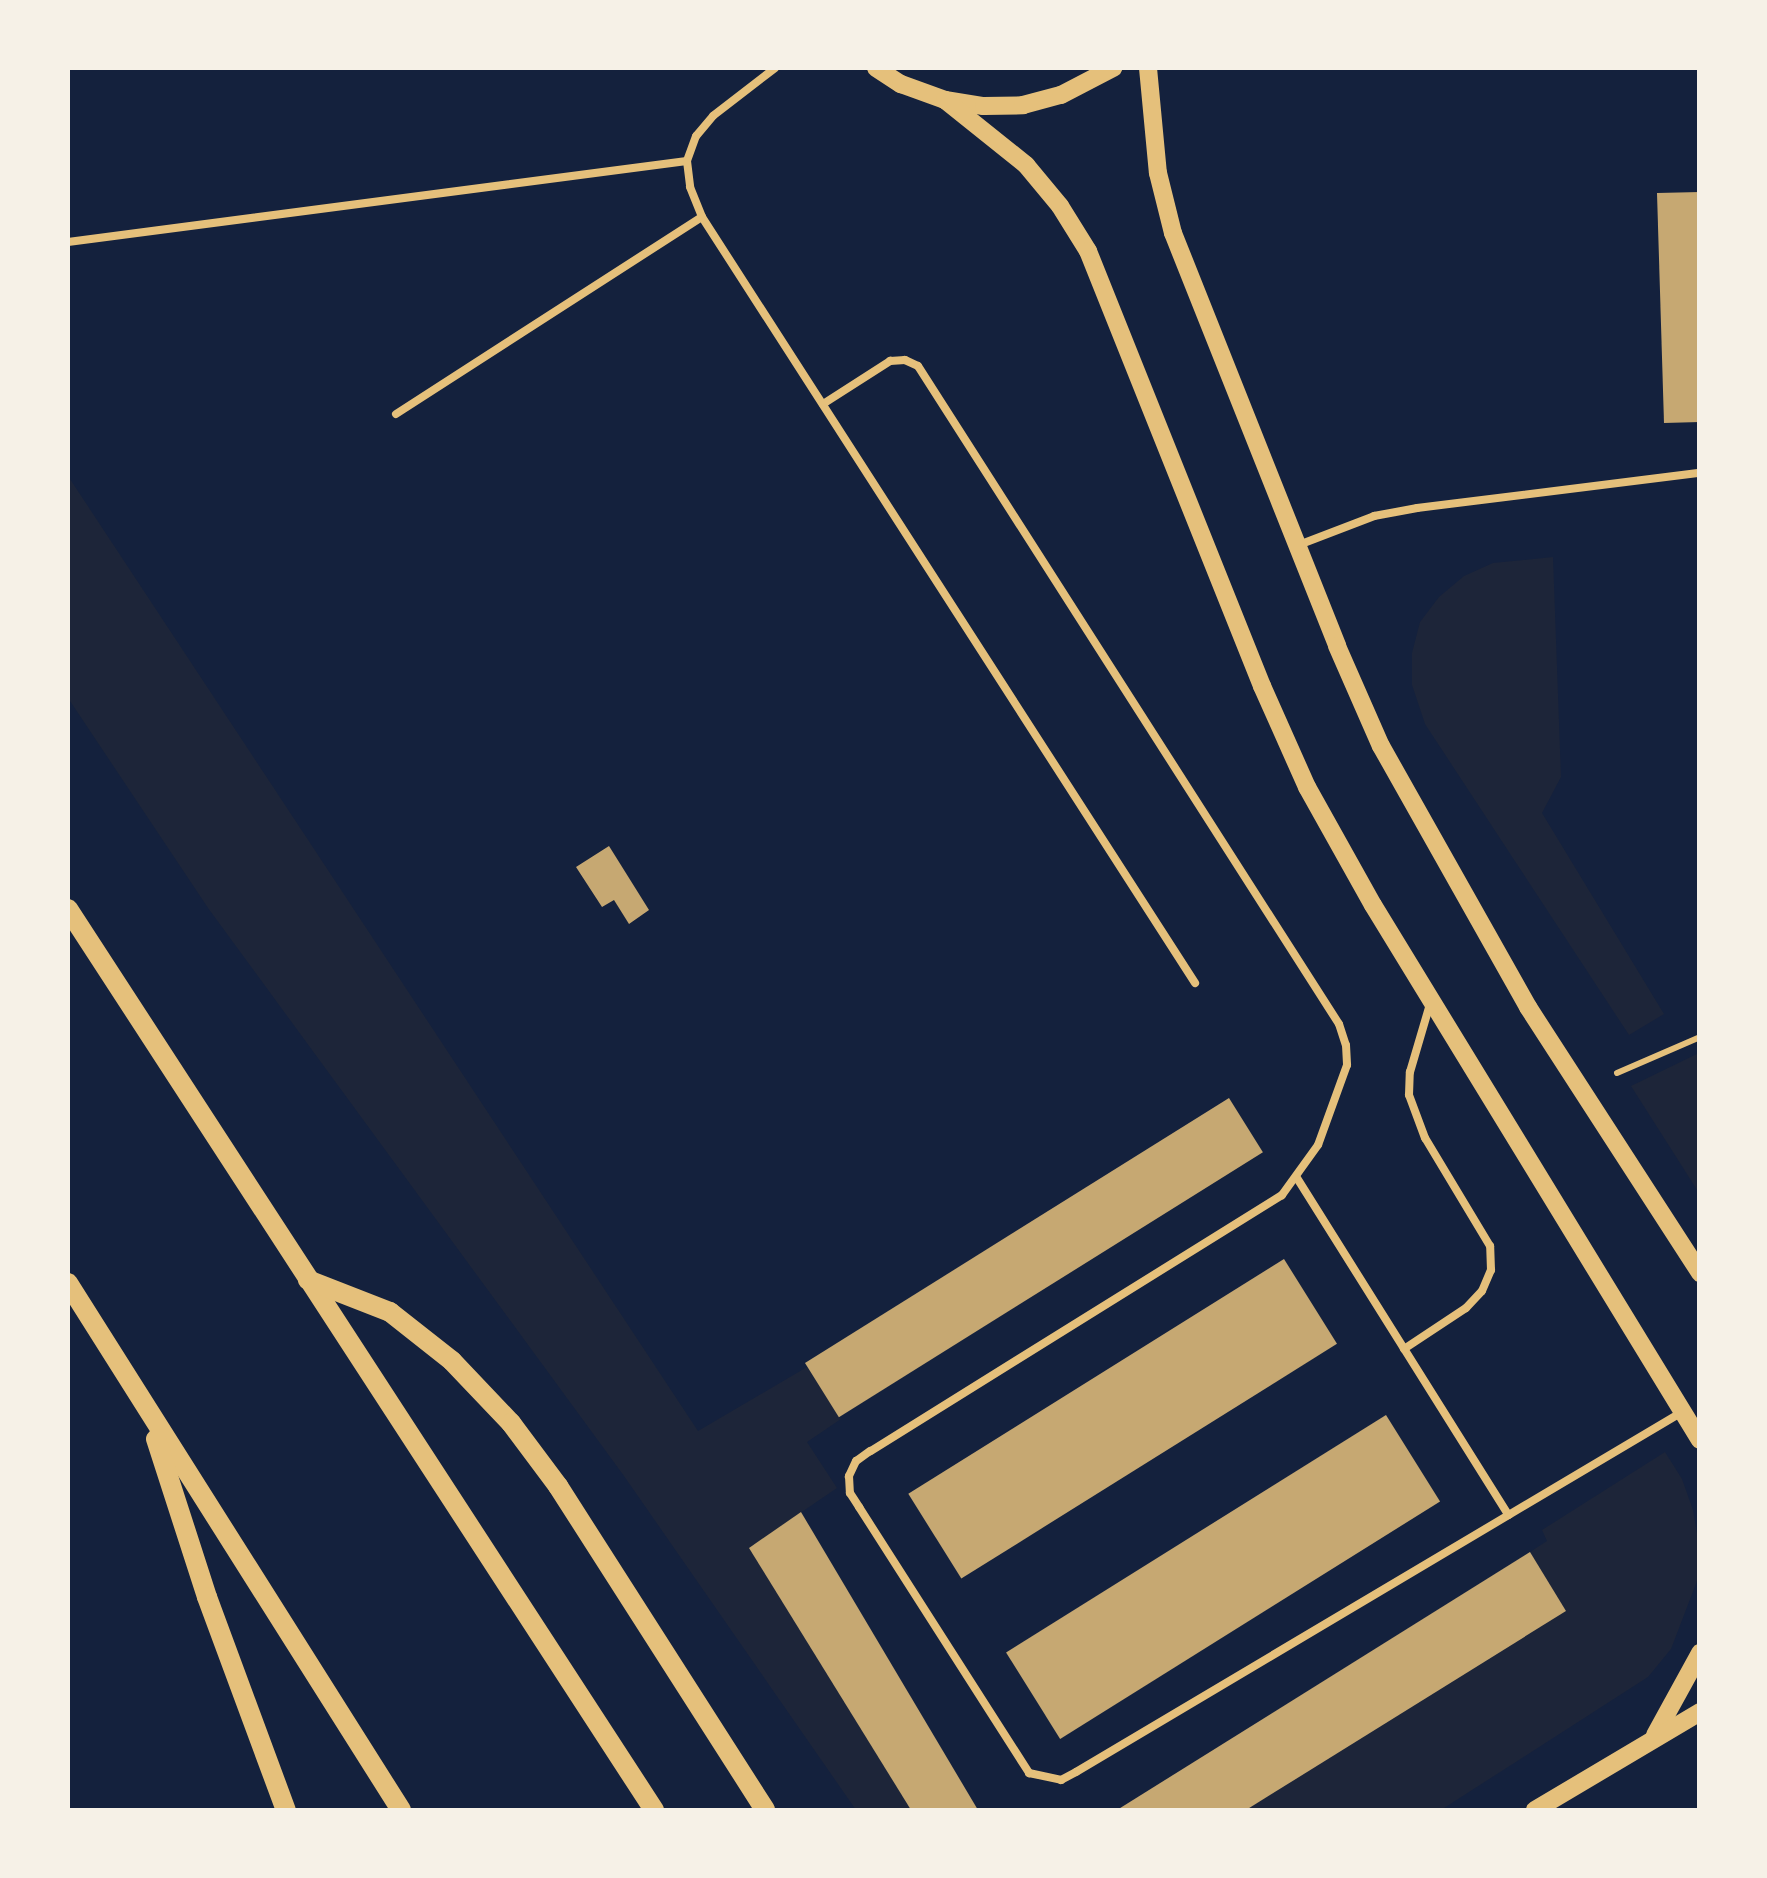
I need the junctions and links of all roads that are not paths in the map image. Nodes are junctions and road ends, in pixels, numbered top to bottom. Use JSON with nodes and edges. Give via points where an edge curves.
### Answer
{"nodes":[{"id":1,"x":774,"y":68,"type":"edge"},
{"id":2,"x":876,"y":68,"type":"edge"},
{"id":3,"x":1113,"y":68,"type":"edge"},
{"id":4,"x":1148,"y":68,"type":"edge"},
{"id":5,"x":944,"y":100,"type":"junction"},
{"id":6,"x":687,"y":161,"type":"junction"},
{"id":7,"x":702,"y":217,"type":"junction"},
{"id":8,"x":68,"y":242,"type":"edge"},
{"id":9,"x":823,"y":404,"type":"junction"},
{"id":10,"x":396,"y":414,"type":"dead end"},
{"id":11,"x":1700,"y":472,"type":"edge"},
{"id":12,"x":1296,"y":546,"type":"junction"},
{"id":13,"x":68,"y":910,"type":"edge"},
{"id":14,"x":1195,"y":983,"type":"dead end"},
{"id":15,"x":1432,"y":1000,"type":"junction"},
{"id":16,"x":1296,"y":1178,"type":"junction"},
{"id":17,"x":1700,"y":1273,"type":"edge"},
{"id":18,"x":308,"y":1280,"type":"junction"},
{"id":19,"x":68,"y":1283,"type":"edge"},
{"id":20,"x":1404,"y":1348,"type":"junction"},
{"id":21,"x":146,"y":1408,"type":"junction"},
{"id":22,"x":1682,"y":1412,"type":"junction"},
{"id":23,"x":1700,"y":1440,"type":"edge"},
{"id":24,"x":1508,"y":1515,"type":"junction"},
{"id":25,"x":1700,"y":1653,"type":"edge"},
{"id":26,"x":1700,"y":1712,"type":"edge"},
{"id":27,"x":1652,"y":1740,"type":"junction"},
{"id":28,"x":286,"y":1810,"type":"edge"},
{"id":29,"x":402,"y":1810,"type":"edge"},
{"id":30,"x":654,"y":1810,"type":"edge"},
{"id":31,"x":765,"y":1810,"type":"edge"},
{"id":32,"x":1535,"y":1810,"type":"edge"}],
"edges":[{"from":1,"to":6,"type":"lane","via":[[712,116]]},
{"from":2,"to":5,"type":"street"},
{"from":3,"to":5,"type":"street","via":[[1023,105]]},
{"from":4,"to":12,"type":"street","via":[[1158,173],[1174,233]]},
{"from":5,"to":15,"type":"street","via":[[1026,165],[1088,251],[1307,787]]},
{"from":6,"to":7,"type":"lane"},
{"from":6,"to":8,"type":"lane"},
{"from":7,"to":9,"type":"lane"},
{"from":7,"to":10,"type":"lane"},
{"from":9,"to":14,"type":"lane"},
{"from":9,"to":16,"type":"lane","via":[[890,361],[918,366],[1339,1024],[1347,1064],[1318,1145]]},
{"from":11,"to":12,"type":"lane","via":[[1417,508],[1374,516]]},
{"from":12,"to":17,"type":"street","via":[[1381,746],[1475,918]]},
{"from":13,"to":18,"type":"main road"},
{"from":15,"to":20,"type":"lane","via":[[1410,1072],[1412,1106],[1424,1138],[1490,1246],[1490,1270],[1466,1308]]},
{"from":15,"to":22,"type":"street"},
{"from":16,"to":20,"type":"lane"},
{"from":16,"to":24,"type":"lane","via":[[1263,1210],[856,1461],[850,1492],[859,1507],[1019,1760],[1029,1773],[1062,1780]]},
{"from":18,"to":30,"type":"main road"},
{"from":18,"to":31,"type":"main road","via":[[390,1312],[452,1361],[511,1423]]},
{"from":19,"to":21,"type":"main road"},
{"from":20,"to":24,"type":"lane"},
{"from":21,"to":28,"type":"main road","via":[[206,1597]]},
{"from":21,"to":29,"type":"main road"},
{"from":22,"to":23,"type":"street"},
{"from":22,"to":24,"type":"lane"},
{"from":25,"to":27,"type":"street"},
{"from":26,"to":27,"type":"street"},
{"from":27,"to":32,"type":"street"}]}
